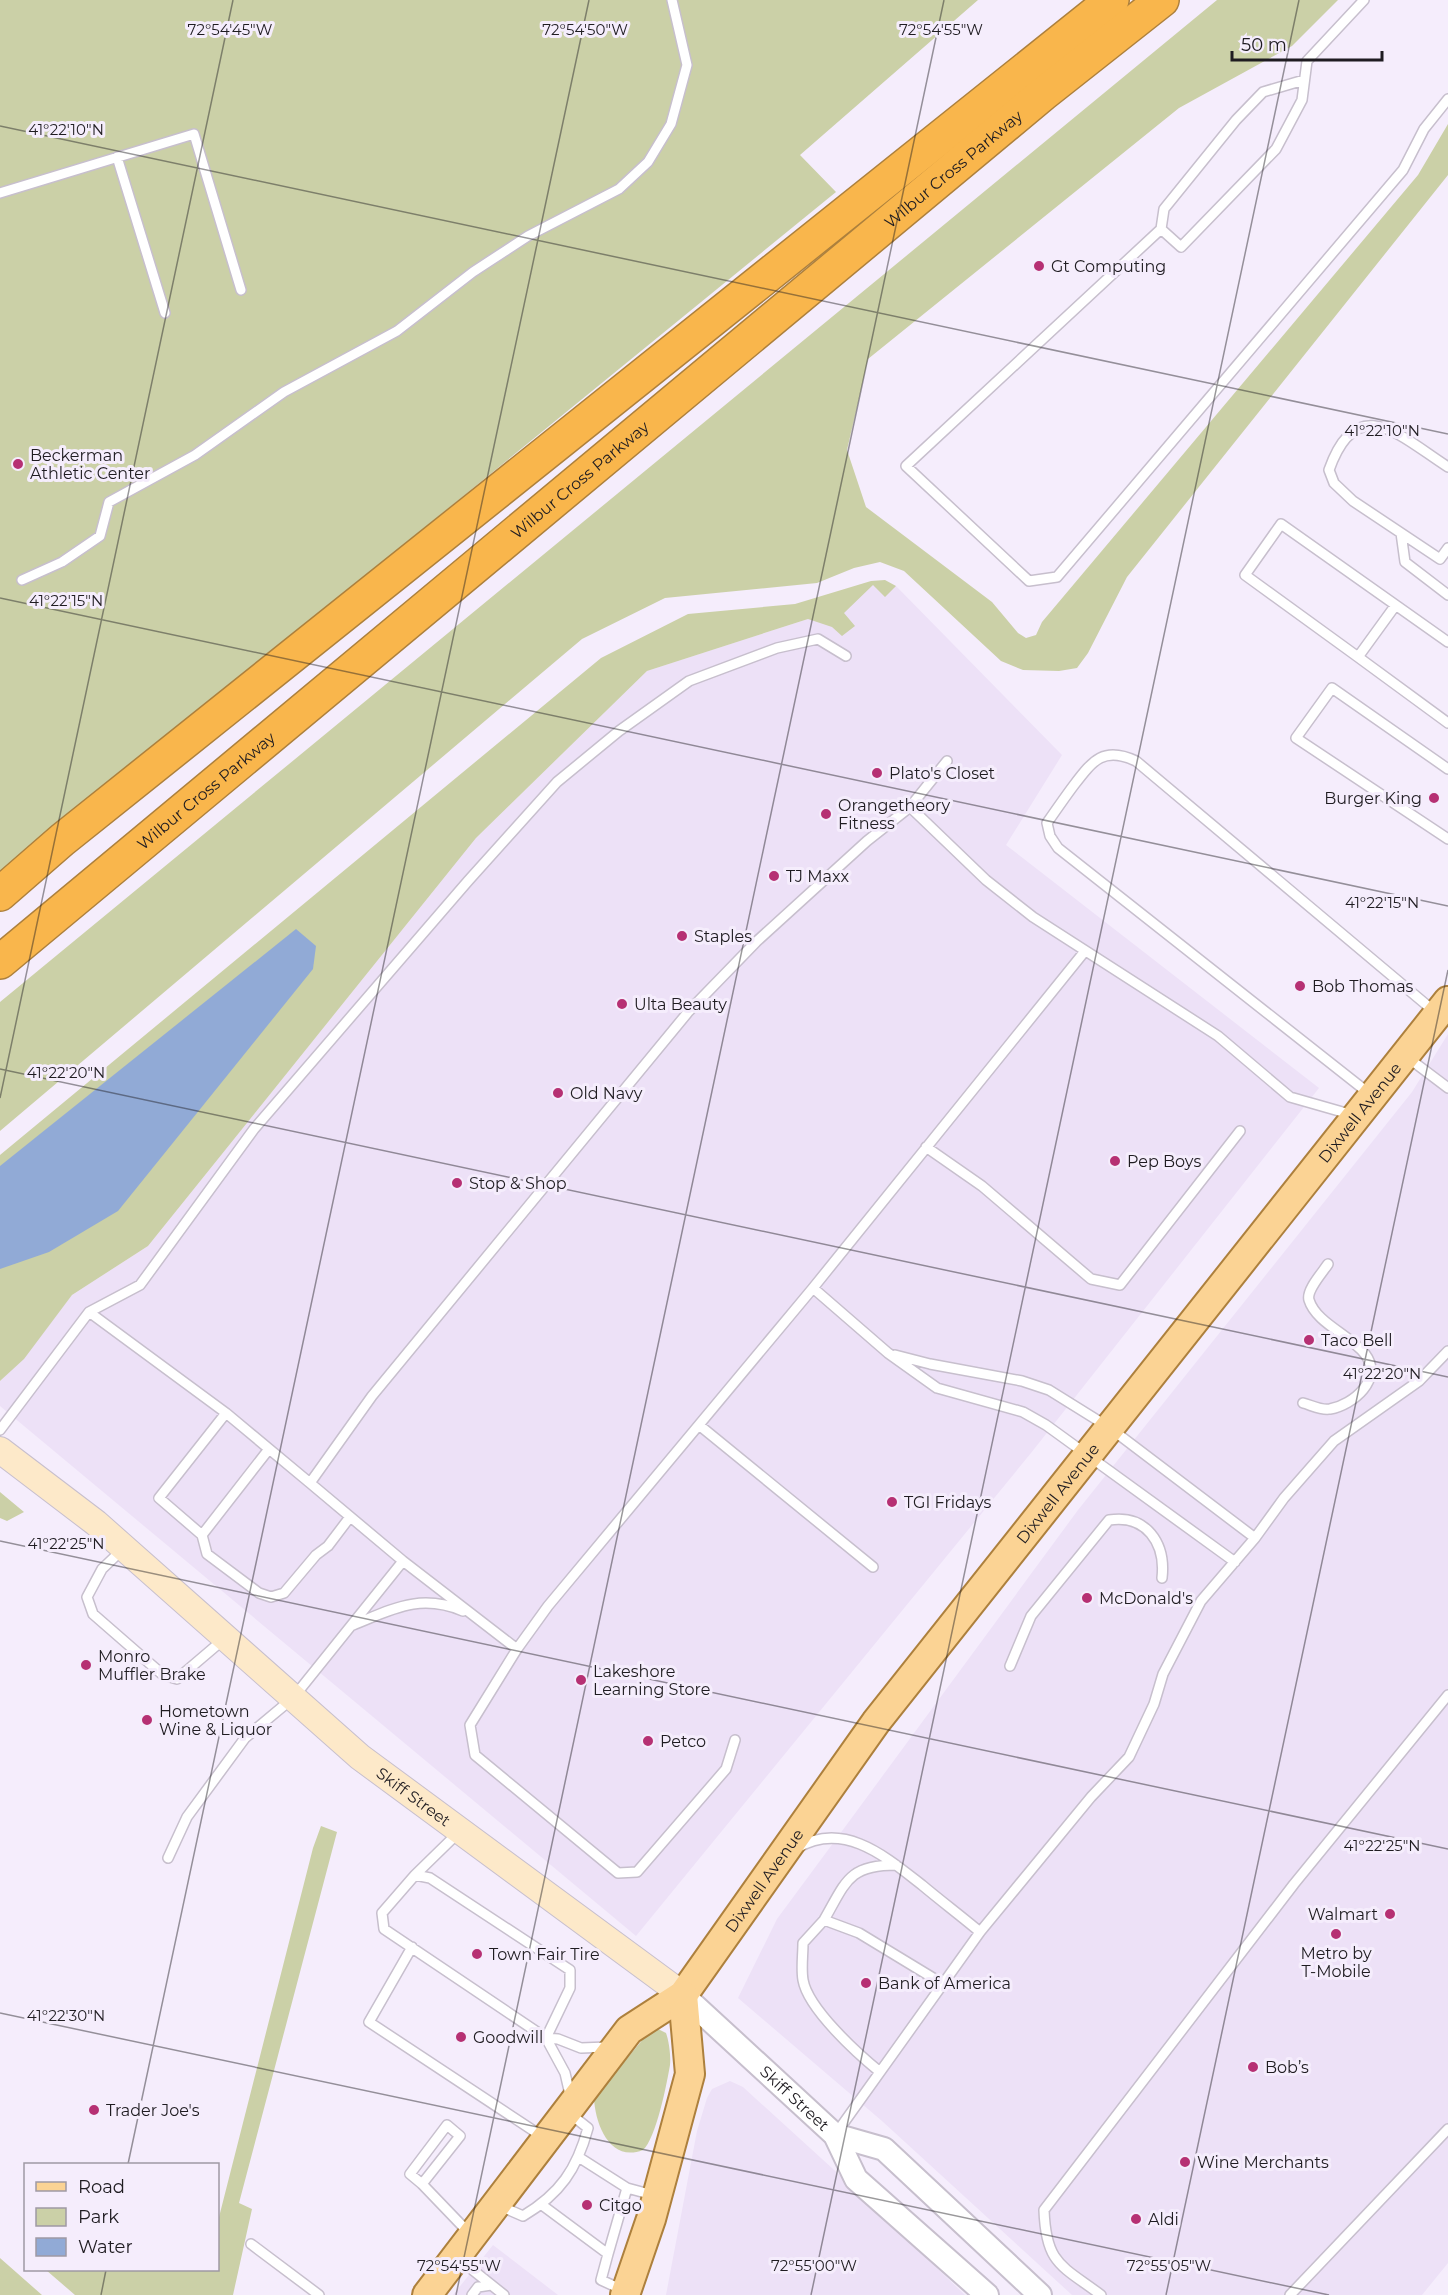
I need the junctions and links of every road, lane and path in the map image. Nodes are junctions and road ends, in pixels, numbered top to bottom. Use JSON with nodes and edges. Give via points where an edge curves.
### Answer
{"nodes":[{"id":1,"x":672,"y":0,"type":"edge"},
{"id":2,"x":1112,"y":0,"type":"edge"},
{"id":3,"x":1162,"y":0,"type":"edge"},
{"id":4,"x":1364,"y":0,"type":"edge"},
{"id":5,"x":1304,"y":80,"type":"junction"},
{"id":6,"x":1448,"y":99,"type":"edge"},
{"id":7,"x":117,"y":157,"type":"junction"},
{"id":8,"x":0,"y":194,"type":"edge"},
{"id":9,"x":1161,"y":229,"type":"junction"},
{"id":10,"x":241,"y":290,"type":"dead end"},
{"id":11,"x":165,"y":313,"type":"dead end"},
{"id":12,"x":1448,"y":467,"type":"edge"},
{"id":13,"x":1401,"y":533,"type":"junction"},
{"id":14,"x":1448,"y":548,"type":"edge"},
{"id":15,"x":22,"y":580,"type":"dead end"},
{"id":16,"x":1448,"y":595,"type":"edge"},
{"id":17,"x":1395,"y":606,"type":"junction"},
{"id":18,"x":1448,"y":642,"type":"edge"},
{"id":19,"x":846,"y":656,"type":"dead end"},
{"id":20,"x":1358,"y":657,"type":"junction"},
{"id":21,"x":1448,"y":723,"type":"edge"},
{"id":22,"x":947,"y":761,"type":"dead end"},
{"id":23,"x":1448,"y":769,"type":"edge"},
{"id":24,"x":910,"y":807,"type":"junction"},
{"id":25,"x":1448,"y":839,"type":"edge"},
{"id":26,"x":0,"y":894,"type":"edge"},
{"id":27,"x":1085,"y":951,"type":"junction"},
{"id":28,"x":0,"y":962,"type":"edge"},
{"id":29,"x":1443,"y":1007,"type":"edge"},
{"id":30,"x":1405,"y":1055,"type":"junction"},
{"id":31,"x":1448,"y":1088,"type":"edge"},
{"id":32,"x":1366,"y":1106,"type":"junction"},
{"id":33,"x":1240,"y":1131,"type":"dead end"},
{"id":34,"x":926,"y":1148,"type":"junction"},
{"id":35,"x":1328,"y":1264,"type":"dead end"},
{"id":36,"x":813,"y":1288,"type":"junction"},
{"id":37,"x":89,"y":1312,"type":"junction"},
{"id":38,"x":1448,"y":1351,"type":"edge"},
{"id":39,"x":888,"y":1353,"type":"junction"},
{"id":40,"x":1303,"y":1403,"type":"dead end"},
{"id":41,"x":226,"y":1413,"type":"junction"},
{"id":42,"x":699,"y":1425,"type":"junction"},
{"id":43,"x":1110,"y":1428,"type":"junction"},
{"id":44,"x":0,"y":1430,"type":"edge"},
{"id":45,"x":269,"y":1449,"type":"junction"},
{"id":46,"x":0,"y":1450,"type":"edge"},
{"id":47,"x":1088,"y":1455,"type":"junction"},
{"id":48,"x":310,"y":1483,"type":"junction"},
{"id":49,"x":350,"y":1517,"type":"junction"},
{"id":50,"x":202,"y":1535,"type":"junction"},
{"id":51,"x":1255,"y":1538,"type":"junction"},
{"id":52,"x":124,"y":1548,"type":"junction"},
{"id":53,"x":403,"y":1561,"type":"junction"},
{"id":54,"x":1235,"y":1562,"type":"junction"},
{"id":55,"x":873,"y":1567,"type":"dead end"},
{"id":56,"x":1162,"y":1578,"type":"dead end"},
{"id":57,"x":473,"y":1615,"type":"junction"},
{"id":58,"x":351,"y":1626,"type":"junction"},
{"id":59,"x":226,"y":1637,"type":"junction"},
{"id":60,"x":517,"y":1649,"type":"junction"},
{"id":61,"x":1010,"y":1666,"type":"dead end"},
{"id":62,"x":1448,"y":1695,"type":"edge"},
{"id":63,"x":293,"y":1698,"type":"junction"},
{"id":64,"x":735,"y":1740,"type":"dead end"},
{"id":65,"x":459,"y":1832,"type":"junction"},
{"id":66,"x":168,"y":1858,"type":"dead end"},
{"id":67,"x":897,"y":1865,"type":"junction"},
{"id":68,"x":769,"y":1870,"type":"junction"},
{"id":69,"x":415,"y":1875,"type":"junction"},
{"id":70,"x":824,"y":1920,"type":"junction"},
{"id":71,"x":980,"y":1932,"type":"junction"},
{"id":72,"x":412,"y":1947,"type":"junction"},
{"id":73,"x":943,"y":1984,"type":"junction"},
{"id":74,"x":683,"y":1995,"type":"junction"},
{"id":75,"x":546,"y":2038,"type":"junction"},
{"id":76,"x":616,"y":2047,"type":"junction"},
{"id":77,"x":880,"y":2072,"type":"junction"},
{"id":78,"x":570,"y":2108,"type":"junction"},
{"id":79,"x":1448,"y":2128,"type":"edge"},
{"id":80,"x":835,"y":2135,"type":"junction"},
{"id":81,"x":546,"y":2139,"type":"junction"},
{"id":82,"x":580,"y":2158,"type":"junction"},
{"id":83,"x":422,"y":2184,"type":"junction"},
{"id":84,"x":627,"y":2188,"type":"junction"},
{"id":85,"x":657,"y":2196,"type":"junction"},
{"id":86,"x":496,"y":2205,"type":"junction"},
{"id":87,"x":542,"y":2205,"type":"junction"},
{"id":88,"x":251,"y":2244,"type":"dead end"},
{"id":89,"x":464,"y":2246,"type":"junction"},
{"id":90,"x":608,"y":2254,"type":"junction"},
{"id":91,"x":491,"y":2285,"type":"junction"},
{"id":92,"x":626,"y":2293,"type":"edge"},
{"id":93,"x":319,"y":2295,"type":"edge"},
{"id":94,"x":427,"y":2295,"type":"edge"},
{"id":95,"x":472,"y":2295,"type":"edge"},
{"id":96,"x":504,"y":2295,"type":"edge"},
{"id":97,"x":987,"y":2295,"type":"edge"},
{"id":98,"x":1040,"y":2295,"type":"edge"},
{"id":99,"x":1101,"y":2295,"type":"edge"},
{"id":100,"x":1290,"y":2295,"type":"edge"}],
"edges":[{"from":1,"to":15,"type":"lane","via":[[687,65],[671,124],[648,162],[619,189],[528,236],[473,272],[398,331],[284,392],[195,455],[109,502],[100,536],[63,562]]},
{"from":2,"to":26,"type":"highway","name":"Wilbur Cross Parkway","via":[[72,832]]},
{"from":3,"to":28,"type":"highway","name":"Wilbur Cross Parkway","via":[[1043,94]]},
{"from":4,"to":5,"type":"lane","via":[[1307,61]]},
{"from":5,"to":9,"type":"lane","via":[[1263,92],[1236,120],[1164,209]]},
{"from":5,"to":9,"type":"lane","via":[[1302,100],[1276,149],[1181,247]]},
{"from":6,"to":9,"type":"lane","via":[[1424,129],[1403,170],[1057,577],[1029,581],[906,466]]},
{"from":7,"to":8,"type":"lane"},
{"from":7,"to":10,"type":"lane","via":[[194,134]]},
{"from":7,"to":11,"type":"lane"},
{"from":12,"to":13,"type":"lane","via":[[1389,429],[1371,424],[1344,437],[1329,470],[1334,483],[1353,501]]},
{"from":13,"to":14,"type":"lane","via":[[1440,559]]},
{"from":13,"to":16,"type":"lane","via":[[1405,562]]},
{"from":17,"to":18,"type":"lane"},
{"from":17,"to":20,"type":"lane"},
{"from":17,"to":20,"type":"lane","via":[[1281,525],[1245,575]]},
{"from":19,"to":37,"type":"lane","via":[[818,639],[777,648],[689,681],[557,782],[254,1129],[140,1285]]},
{"from":20,"to":21,"type":"lane"},
{"from":22,"to":24,"type":"lane"},
{"from":23,"to":25,"type":"lane","via":[[1332,688],[1296,738]]},
{"from":24,"to":27,"type":"lane","via":[[986,880]]},
{"from":24,"to":48,"type":"lane","via":[[756,942],[689,1011],[372,1396]]},
{"from":27,"to":32,"type":"lane","via":[[1218,1036],[1290,1097]]},
{"from":27,"to":34,"type":"lane"},
{"from":29,"to":30,"type":"main road","name":"Dixwell Avenue"},
{"from":29,"to":32,"type":"lane","via":[[1136,761],[1121,754],[1091,762],[1047,824],[1058,848]]},
{"from":30,"to":31,"type":"lane"},
{"from":30,"to":32,"type":"main road","name":"Dixwell Avenue"},
{"from":32,"to":43,"type":"main road","name":"Dixwell Avenue"},
{"from":33,"to":34,"type":"lane","via":[[1120,1285],[1091,1279],[982,1186]]},
{"from":34,"to":36,"type":"lane"},
{"from":35,"to":40,"type":"lane","via":[[1308,1294],[1309,1300],[1319,1315],[1365,1354],[1370,1373],[1364,1389],[1348,1404],[1328,1410]]},
{"from":36,"to":39,"type":"lane"},
{"from":36,"to":42,"type":"lane"},
{"from":37,"to":41,"type":"lane"},
{"from":37,"to":44,"type":"lane"},
{"from":38,"to":51,"type":"lane","via":[[1419,1381],[1334,1441]]},
{"from":39,"to":43,"type":"lane","via":[[1040,1387]]},
{"from":39,"to":47,"type":"lane","via":[[937,1388],[1023,1412]]},
{"from":41,"to":45,"type":"lane"},
{"from":41,"to":50,"type":"lane","via":[[159,1498]]},
{"from":42,"to":55,"type":"lane"},
{"from":42,"to":60,"type":"lane","via":[[548,1606]]},
{"from":43,"to":47,"type":"main road","name":"Dixwell Avenue"},
{"from":43,"to":51,"type":"lane"},
{"from":45,"to":48,"type":"lane"},
{"from":45,"to":50,"type":"lane"},
{"from":46,"to":52,"type":"main road","name":"Skiff Street"},
{"from":47,"to":54,"type":"lane"},
{"from":47,"to":68,"type":"main road","name":"Dixwell Avenue","via":[[876,1722]]},
{"from":48,"to":49,"type":"lane"},
{"from":49,"to":50,"type":"lane","via":[[284,1593],[271,1597],[259,1593],[207,1554]]},
{"from":49,"to":53,"type":"lane"},
{"from":51,"to":54,"type":"lane"},
{"from":52,"to":59,"type":"main road","name":"Skiff Street"},
{"from":52,"to":59,"type":"lane","via":[[102,1569],[87,1597],[93,1614],[163,1675],[177,1679]]},
{"from":53,"to":57,"type":"lane"},
{"from":53,"to":58,"type":"lane"},
{"from":54,"to":71,"type":"lane","via":[[1201,1601],[1163,1674],[1154,1704],[1129,1757],[1091,1797]]},
{"from":56,"to":61,"type":"lane","via":[[1161,1547],[1138,1522],[1125,1518],[1109,1520],[1030,1616]]},
{"from":57,"to":58,"type":"lane","via":[[440,1604],[411,1603]]},
{"from":57,"to":60,"type":"lane"},
{"from":58,"to":63,"type":"lane"},
{"from":59,"to":63,"type":"main road","name":"Skiff Street"},
{"from":60,"to":64,"type":"lane","via":[[470,1725],[475,1755],[618,1873],[637,1872],[726,1769]]},
{"from":62,"to":99,"type":"lane","via":[[1294,1884],[1044,2210],[1045,2237],[1056,2261]]},
{"from":63,"to":65,"type":"main road","name":"Skiff Street","via":[[360,1757]]},
{"from":63,"to":66,"type":"lane","via":[[245,1738],[187,1817]]},
{"from":65,"to":69,"type":"lane"},
{"from":65,"to":74,"type":"main road","name":"Skiff Street"},
{"from":67,"to":68,"type":"lane","via":[[860,1843],[828,1838],[801,1846]]},
{"from":67,"to":70,"type":"lane","via":[[872,1865],[850,1877]]},
{"from":67,"to":71,"type":"lane"},
{"from":68,"to":74,"type":"main road","name":"Dixwell Avenue"},
{"from":69,"to":72,"type":"lane","via":[[382,1913],[384,1929]]},
{"from":69,"to":75,"type":"lane","via":[[430,1878],[570,1970],[570,1988]]},
{"from":70,"to":73,"type":"lane","via":[[859,1933]]},
{"from":70,"to":77,"type":"lane","via":[[803,1943],[803,1982],[823,2017]]},
{"from":71,"to":73,"type":"lane"},
{"from":72,"to":75,"type":"lane"},
{"from":72,"to":81,"type":"lane","via":[[369,2022]]},
{"from":73,"to":77,"type":"lane"},
{"from":74,"to":76,"type":"main road","name":"Dixwell Avenue","via":[[629,2030]]},
{"from":74,"to":80,"type":"street","name":"Skiff Street"},
{"from":74,"to":85,"type":"main road","via":[[690,2074]]},
{"from":75,"to":76,"type":"lane","via":[[581,2048]]},
{"from":75,"to":78,"type":"lane","via":[[565,2073]]},
{"from":76,"to":78,"type":"main road","name":"Dixwell Avenue"},
{"from":77,"to":80,"type":"lane"},
{"from":78,"to":81,"type":"main road","name":"Dixwell Avenue"},
{"from":78,"to":82,"type":"lane","via":[[588,2128]]},
{"from":79,"to":100,"type":"lane"},
{"from":80,"to":97,"type":"street","name":"Skiff Street","via":[[856,2179]]},
{"from":80,"to":98,"type":"street","name":"Skiff Street","via":[[884,2149]]},
{"from":81,"to":86,"type":"main road","name":"Dixwell Avenue"},
{"from":82,"to":84,"type":"lane"},
{"from":82,"to":87,"type":"lane"},
{"from":83,"to":83,"type":"lane","via":[[460,2136],[447,2125],[410,2174]]},
{"from":83,"to":89,"type":"lane"},
{"from":84,"to":85,"type":"lane"},
{"from":84,"to":90,"type":"lane"},
{"from":85,"to":92,"type":"main road"},
{"from":86,"to":87,"type":"lane","via":[[523,2216]]},
{"from":86,"to":89,"type":"main road","name":"Dixwell Avenue"},
{"from":87,"to":90,"type":"lane"},
{"from":88,"to":93,"type":"lane"},
{"from":89,"to":91,"type":"lane"},
{"from":89,"to":94,"type":"main road","name":"Dixwell Avenue"},
{"from":90,"to":92,"type":"lane","via":[[602,2280]]},
{"from":91,"to":95,"type":"lane","via":[[478,2287]]},
{"from":91,"to":96,"type":"lane"}]}
